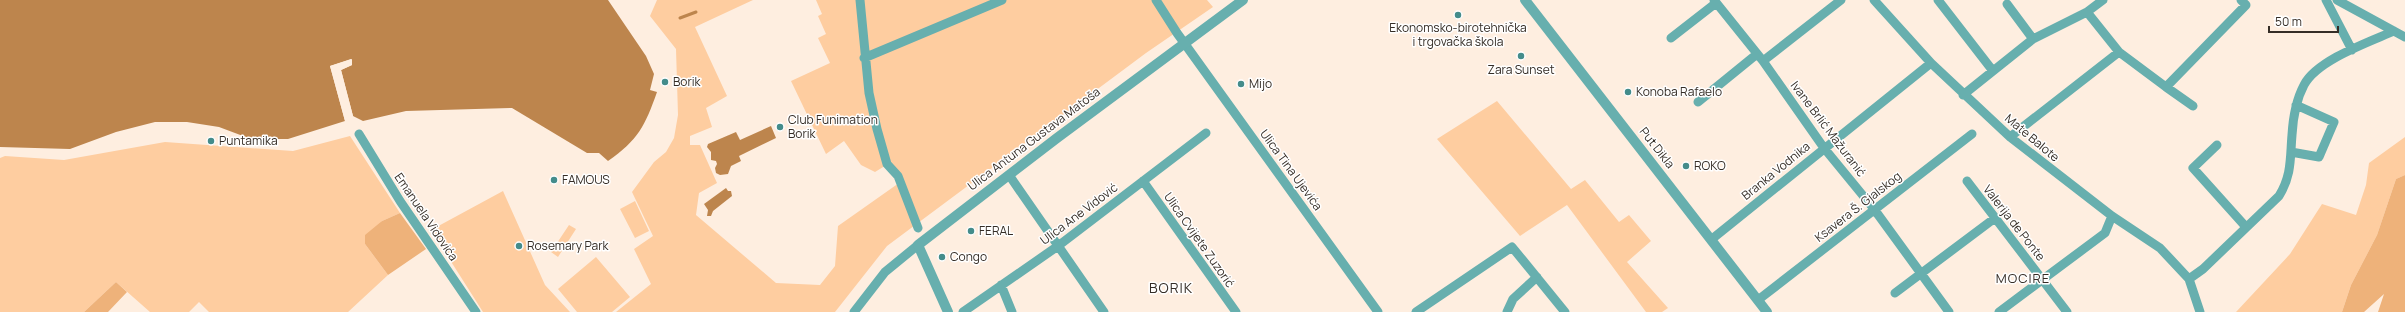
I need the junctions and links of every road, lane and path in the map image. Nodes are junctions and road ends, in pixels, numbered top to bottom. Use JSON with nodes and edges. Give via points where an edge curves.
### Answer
{"nodes":[{"id":1,"x":860,"y":0,"type":"edge"},
{"id":2,"x":1002,"y":0,"type":"edge"},
{"id":3,"x":1156,"y":0,"type":"edge"},
{"id":4,"x":1243,"y":0,"type":"edge"},
{"id":5,"x":1525,"y":0,"type":"edge"},
{"id":6,"x":1841,"y":0,"type":"edge"},
{"id":7,"x":1874,"y":0,"type":"edge"},
{"id":8,"x":1938,"y":0,"type":"edge"},
{"id":9,"x":2103,"y":0,"type":"edge"},
{"id":10,"x":2241,"y":0,"type":"edge"},
{"id":11,"x":2326,"y":0,"type":"edge"},
{"id":12,"x":2337,"y":0,"type":"edge"},
{"id":13,"x":1715,"y":1,"type":"edge"},
{"id":14,"x":1831,"y":3,"type":"edge"},
{"id":15,"x":2007,"y":4,"type":"dead end"},
{"id":16,"x":2087,"y":12,"type":"junction"},
{"id":17,"x":2394,"y":31,"type":"junction"},
{"id":18,"x":2405,"y":37,"type":"edge"},
{"id":19,"x":1671,"y":38,"type":"dead end"},
{"id":20,"x":2033,"y":39,"type":"junction"},
{"id":21,"x":1184,"y":42,"type":"junction"},
{"id":22,"x":2352,"y":50,"type":"junction"},
{"id":23,"x":2119,"y":52,"type":"junction"},
{"id":24,"x":1760,"y":57,"type":"junction"},
{"id":25,"x":864,"y":58,"type":"junction"},
{"id":26,"x":1931,"y":63,"type":"junction"},
{"id":27,"x":1993,"y":71,"type":"junction"},
{"id":28,"x":2166,"y":87,"type":"junction"},
{"id":29,"x":1963,"y":95,"type":"junction"},
{"id":30,"x":1698,"y":102,"type":"dead end"},
{"id":31,"x":2296,"y":105,"type":"junction"},
{"id":32,"x":2193,"y":106,"type":"dead end"},
{"id":33,"x":1206,"y":133,"type":"dead end"},
{"id":34,"x":359,"y":134,"type":"dead end"},
{"id":35,"x":1972,"y":134,"type":"dead end"},
{"id":36,"x":2010,"y":137,"type":"junction"},
{"id":37,"x":2217,"y":145,"type":"dead end"},
{"id":38,"x":1824,"y":148,"type":"junction"},
{"id":39,"x":2291,"y":152,"type":"junction"},
{"id":40,"x":1009,"y":175,"type":"junction"},
{"id":41,"x":1143,"y":181,"type":"junction"},
{"id":42,"x":1967,"y":181,"type":"dead end"},
{"id":43,"x":1874,"y":210,"type":"junction"},
{"id":44,"x":2112,"y":216,"type":"junction"},
{"id":45,"x":1995,"y":218,"type":"junction"},
{"id":46,"x":2246,"y":227,"type":"junction"},
{"id":47,"x":918,"y":228,"type":"dead end"},
{"id":48,"x":1712,"y":239,"type":"junction"},
{"id":49,"x":918,"y":245,"type":"junction"},
{"id":50,"x":1058,"y":246,"type":"junction"},
{"id":51,"x":1921,"y":275,"type":"junction"},
{"id":52,"x":1537,"y":278,"type":"junction"},
{"id":53,"x":2189,"y":279,"type":"junction"},
{"id":54,"x":2043,"y":280,"type":"junction"},
{"id":55,"x":1002,"y":285,"type":"junction"},
{"id":56,"x":1895,"y":293,"type":"dead end"},
{"id":57,"x":1758,"y":300,"type":"junction"},
{"id":58,"x":476,"y":312,"type":"edge"},
{"id":59,"x":854,"y":312,"type":"edge"},
{"id":60,"x":948,"y":312,"type":"edge"},
{"id":61,"x":963,"y":312,"type":"edge"},
{"id":62,"x":1012,"y":312,"type":"edge"},
{"id":63,"x":1104,"y":312,"type":"edge"},
{"id":64,"x":1236,"y":312,"type":"edge"},
{"id":65,"x":1378,"y":312,"type":"edge"},
{"id":66,"x":1416,"y":312,"type":"edge"},
{"id":67,"x":1507,"y":312,"type":"edge"},
{"id":68,"x":1564,"y":312,"type":"edge"},
{"id":69,"x":1767,"y":312,"type":"edge"},
{"id":70,"x":1949,"y":312,"type":"edge"},
{"id":71,"x":1999,"y":312,"type":"edge"},
{"id":72,"x":2067,"y":312,"type":"edge"},
{"id":73,"x":2200,"y":312,"type":"edge"}],
"edges":[{"from":1,"to":25,"type":"street"},
{"from":2,"to":25,"type":"street"},
{"from":3,"to":21,"type":"street","name":"Ulica Tina Ujevića"},
{"from":4,"to":21,"type":"street","name":"Ulica Antuna Gustava Matoša"},
{"from":5,"to":48,"type":"street","name":"Put Dikla"},
{"from":6,"to":14,"type":"street"},
{"from":7,"to":26,"type":"street","name":"Mate Balote"},
{"from":8,"to":27,"type":"street"},
{"from":9,"to":16,"type":"street"},
{"from":10,"to":28,"type":"street","via":[[2246,6]]},
{"from":11,"to":22,"type":"street"},
{"from":12,"to":17,"type":"street"},
{"from":13,"to":19,"type":"street"},
{"from":13,"to":24,"type":"street","name":"Ivane Brlić Mažuranić"},
{"from":14,"to":24,"type":"street"},
{"from":15,"to":20,"type":"street"},
{"from":16,"to":20,"type":"street"},
{"from":16,"to":23,"type":"street"},
{"from":17,"to":18,"type":"street"},
{"from":17,"to":22,"type":"street"},
{"from":20,"to":27,"type":"street"},
{"from":21,"to":40,"type":"street","name":"Ulica Antuna Gustava Matoša"},
{"from":21,"to":65,"type":"street","name":"Ulica Tina Ujevića"},
{"from":22,"to":31,"type":"street","via":[[2314,72],[2304,84]]},
{"from":23,"to":28,"type":"street"},
{"from":23,"to":36,"type":"street"},
{"from":24,"to":30,"type":"street"},
{"from":24,"to":38,"type":"street","name":"Ivane Brlić Mažuranić"},
{"from":25,"to":47,"type":"street","via":[[869,93],[888,164],[898,176]]},
{"from":26,"to":29,"type":"street","name":"Mate Balote"},
{"from":26,"to":38,"type":"street","name":"Branka Vodnika"},
{"from":27,"to":29,"type":"street"},
{"from":28,"to":32,"type":"street"},
{"from":29,"to":36,"type":"street","name":"Mate Balote"},
{"from":31,"to":39,"type":"street"},
{"from":31,"to":39,"type":"street","via":[[2334,122],[2319,157]]},
{"from":33,"to":41,"type":"street","name":"Ulica Ane Vidović"},
{"from":34,"to":58,"type":"street","name":"Emanuela Vidovića","via":[[400,201]]},
{"from":35,"to":43,"type":"street","name":"Ksavera Š. Gjalskog"},
{"from":36,"to":44,"type":"street","name":"Mate Balote"},
{"from":37,"to":46,"type":"street","via":[[2192,168]]},
{"from":38,"to":43,"type":"street","name":"Ivane Brlić Mažuranić"},
{"from":38,"to":48,"type":"street","name":"Branka Vodnika"},
{"from":39,"to":46,"type":"street","via":[[2288,182],[2279,196]]},
{"from":40,"to":49,"type":"street","name":"Ulica Antuna Gustava Matoša"},
{"from":40,"to":50,"type":"street"},
{"from":41,"to":50,"type":"street","name":"Ulica Ane Vidović"},
{"from":41,"to":64,"type":"street","name":"Ulica Cvijete Zuzorić"},
{"from":42,"to":45,"type":"street","name":"Valerija de Ponte"},
{"from":43,"to":51,"type":"street","name":"Ivane Brlić Mažuranić"},
{"from":43,"to":57,"type":"street","name":"Ksavera Š. Gjalskog"},
{"from":44,"to":53,"type":"street","name":"Mate Balote","via":[[2160,248]]},
{"from":44,"to":54,"type":"street","name":"Valerija de Ponte","via":[[2105,232]]},
{"from":45,"to":51,"type":"street"},
{"from":45,"to":54,"type":"street","name":"Valerija de Ponte"},
{"from":46,"to":53,"type":"street","via":[[2203,269]]},
{"from":48,"to":57,"type":"street","name":"Put Dikla"},
{"from":49,"to":59,"type":"street","name":"Ulica Antuna Gustava Matoša","via":[[885,272]]},
{"from":49,"to":60,"type":"street"},
{"from":50,"to":55,"type":"street","name":"Ulica Ane Vidović"},
{"from":50,"to":63,"type":"street"},
{"from":51,"to":56,"type":"street"},
{"from":51,"to":70,"type":"street","name":"Ivane Brlić Mažuranić"},
{"from":52,"to":66,"type":"street","via":[[1512,247]]},
{"from":52,"to":67,"type":"street","via":[[1513,299]]},
{"from":52,"to":68,"type":"street"},
{"from":53,"to":73,"type":"street"},
{"from":54,"to":71,"type":"street","name":"Valerija de Ponte"},
{"from":54,"to":72,"type":"street","name":"Valerija de Ponte"},
{"from":55,"to":61,"type":"street","name":"Ulica Ane Vidović"},
{"from":55,"to":62,"type":"street"},
{"from":57,"to":69,"type":"street","name":"Put Dikla"}]}
